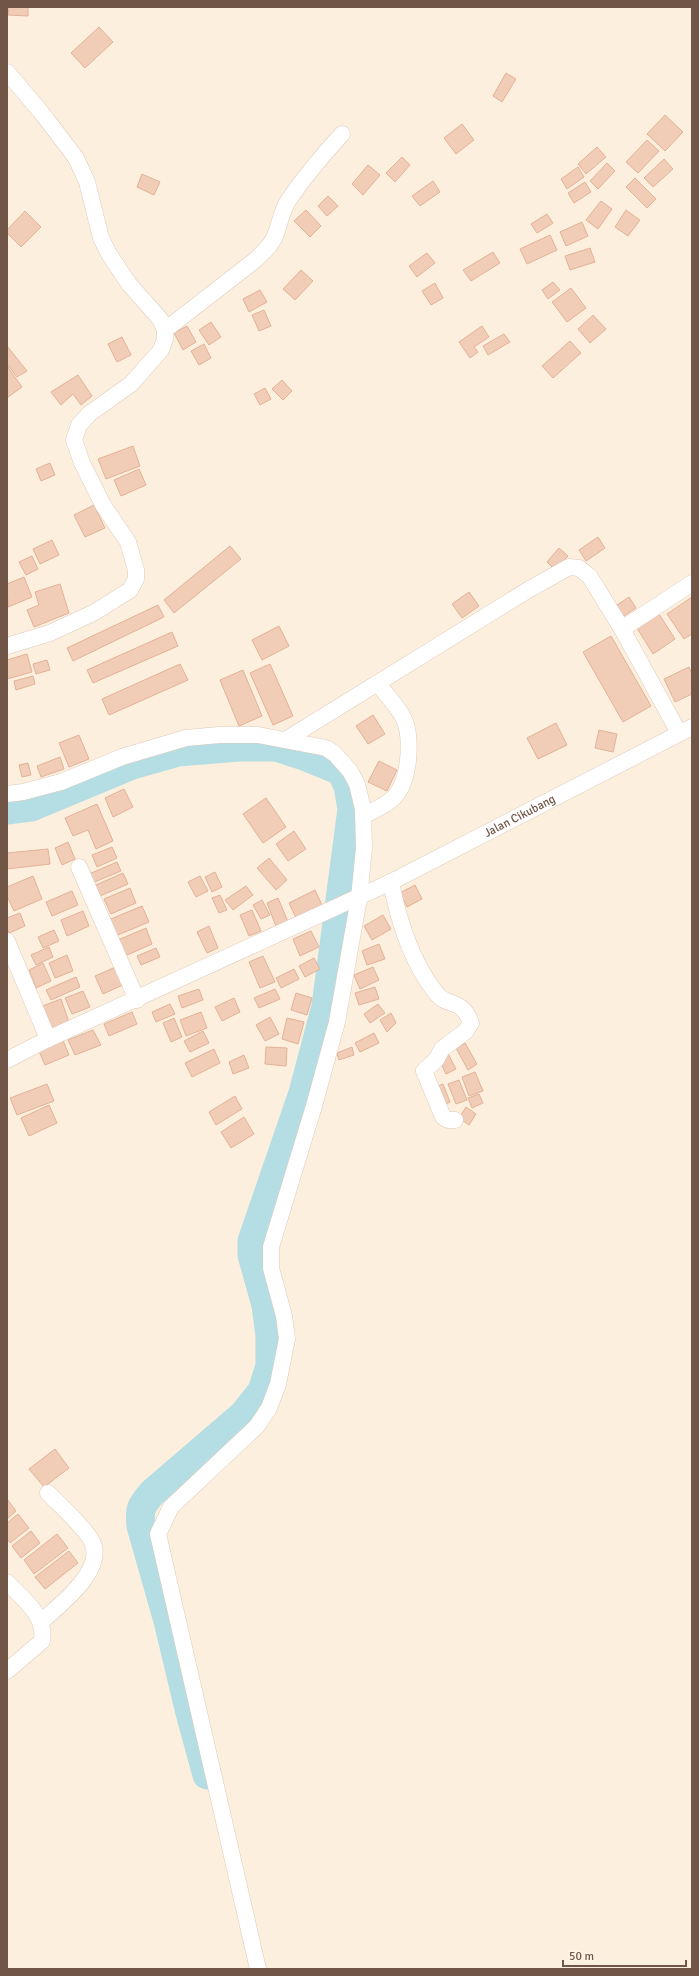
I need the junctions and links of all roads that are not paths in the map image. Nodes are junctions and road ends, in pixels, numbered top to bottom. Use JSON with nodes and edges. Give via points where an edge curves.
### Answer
{"nodes":[{"id":1,"x":7,"y":72,"type":"edge"},
{"id":2,"x":342,"y":134,"type":"dead end"},
{"id":3,"x":165,"y":330,"type":"junction"},
{"id":4,"x":692,"y":583,"type":"edge"},
{"id":5,"x":622,"y":629,"type":"junction"},
{"id":6,"x":7,"y":646,"type":"edge"},
{"id":7,"x":378,"y":684,"type":"junction"},
{"id":8,"x":686,"y":730,"type":"edge"},
{"id":9,"x":287,"y":739,"type":"junction"},
{"id":10,"x":7,"y":794,"type":"edge"},
{"id":11,"x":363,"y":816,"type":"junction"},
{"id":12,"x":79,"y":867,"type":"dead end"},
{"id":13,"x":391,"y":882,"type":"junction"},
{"id":14,"x":353,"y":900,"type":"junction"},
{"id":15,"x":7,"y":941,"type":"edge"},
{"id":16,"x":137,"y":1000,"type":"junction"},
{"id":17,"x":48,"y":1040,"type":"junction"},
{"id":18,"x":7,"y":1060,"type":"edge"},
{"id":19,"x":455,"y":1120,"type":"dead end"},
{"id":20,"x":48,"y":1493,"type":"dead end"},
{"id":21,"x":7,"y":1582,"type":"edge"},
{"id":22,"x":41,"y":1622,"type":"junction"},
{"id":23,"x":7,"y":1671,"type":"edge"},
{"id":24,"x":258,"y":1969,"type":"edge"}],
"edges":[{"from":1,"to":3,"type":"street","via":[[76,158],[87,182],[101,238],[109,254],[129,284],[160,319]]},
{"from":2,"to":3,"type":"street","via":[[288,202],[280,217],[275,236],[266,250]]},
{"from":3,"to":6,"type":"street","via":[[161,350],[131,384],[89,414],[79,425],[74,440],[82,463],[103,504],[128,542],[136,579],[130,590],[95,612],[50,633]]},
{"from":4,"to":5,"type":"street"},
{"from":5,"to":7,"type":"street","via":[[590,577],[579,568],[569,566]]},
{"from":5,"to":8,"type":"street"},
{"from":7,"to":9,"type":"street"},
{"from":7,"to":11,"type":"street","via":[[403,716],[409,753],[403,783],[397,794],[384,805]]},
{"from":8,"to":13,"type":"street","name":"Jalan Cikubang"},
{"from":9,"to":10,"type":"street","via":[[238,734],[186,738],[122,757],[61,782]]},
{"from":9,"to":11,"type":"street","via":[[326,748],[345,764],[357,784]]},
{"from":11,"to":14,"type":"street","via":[[364,848]]},
{"from":12,"to":16,"type":"street"},
{"from":13,"to":14,"type":"street","name":"Jalan Cikubang"},
{"from":13,"to":19,"type":"street","via":[[399,917],[424,973],[436,993],[464,1009],[471,1024],[466,1031],[442,1049],[436,1060],[424,1071],[443,1117]]},
{"from":14,"to":16,"type":"street","name":"Jalan Cikubang"},
{"from":14,"to":24,"type":"street","via":[[337,1022],[272,1247],[270,1268],[284,1316],[287,1339],[278,1384],[269,1408],[257,1426],[171,1507],[158,1534]]},
{"from":15,"to":17,"type":"street"},
{"from":16,"to":17,"type":"street","name":"Jalan Cikubang"},
{"from":17,"to":18,"type":"street","name":"Jalan Cikubang"},
{"from":20,"to":22,"type":"street","via":[[91,1539],[94,1557],[82,1584]]},
{"from":21,"to":22,"type":"street","via":[[38,1615]]},
{"from":22,"to":23,"type":"street","via":[[42,1641]]}]}
